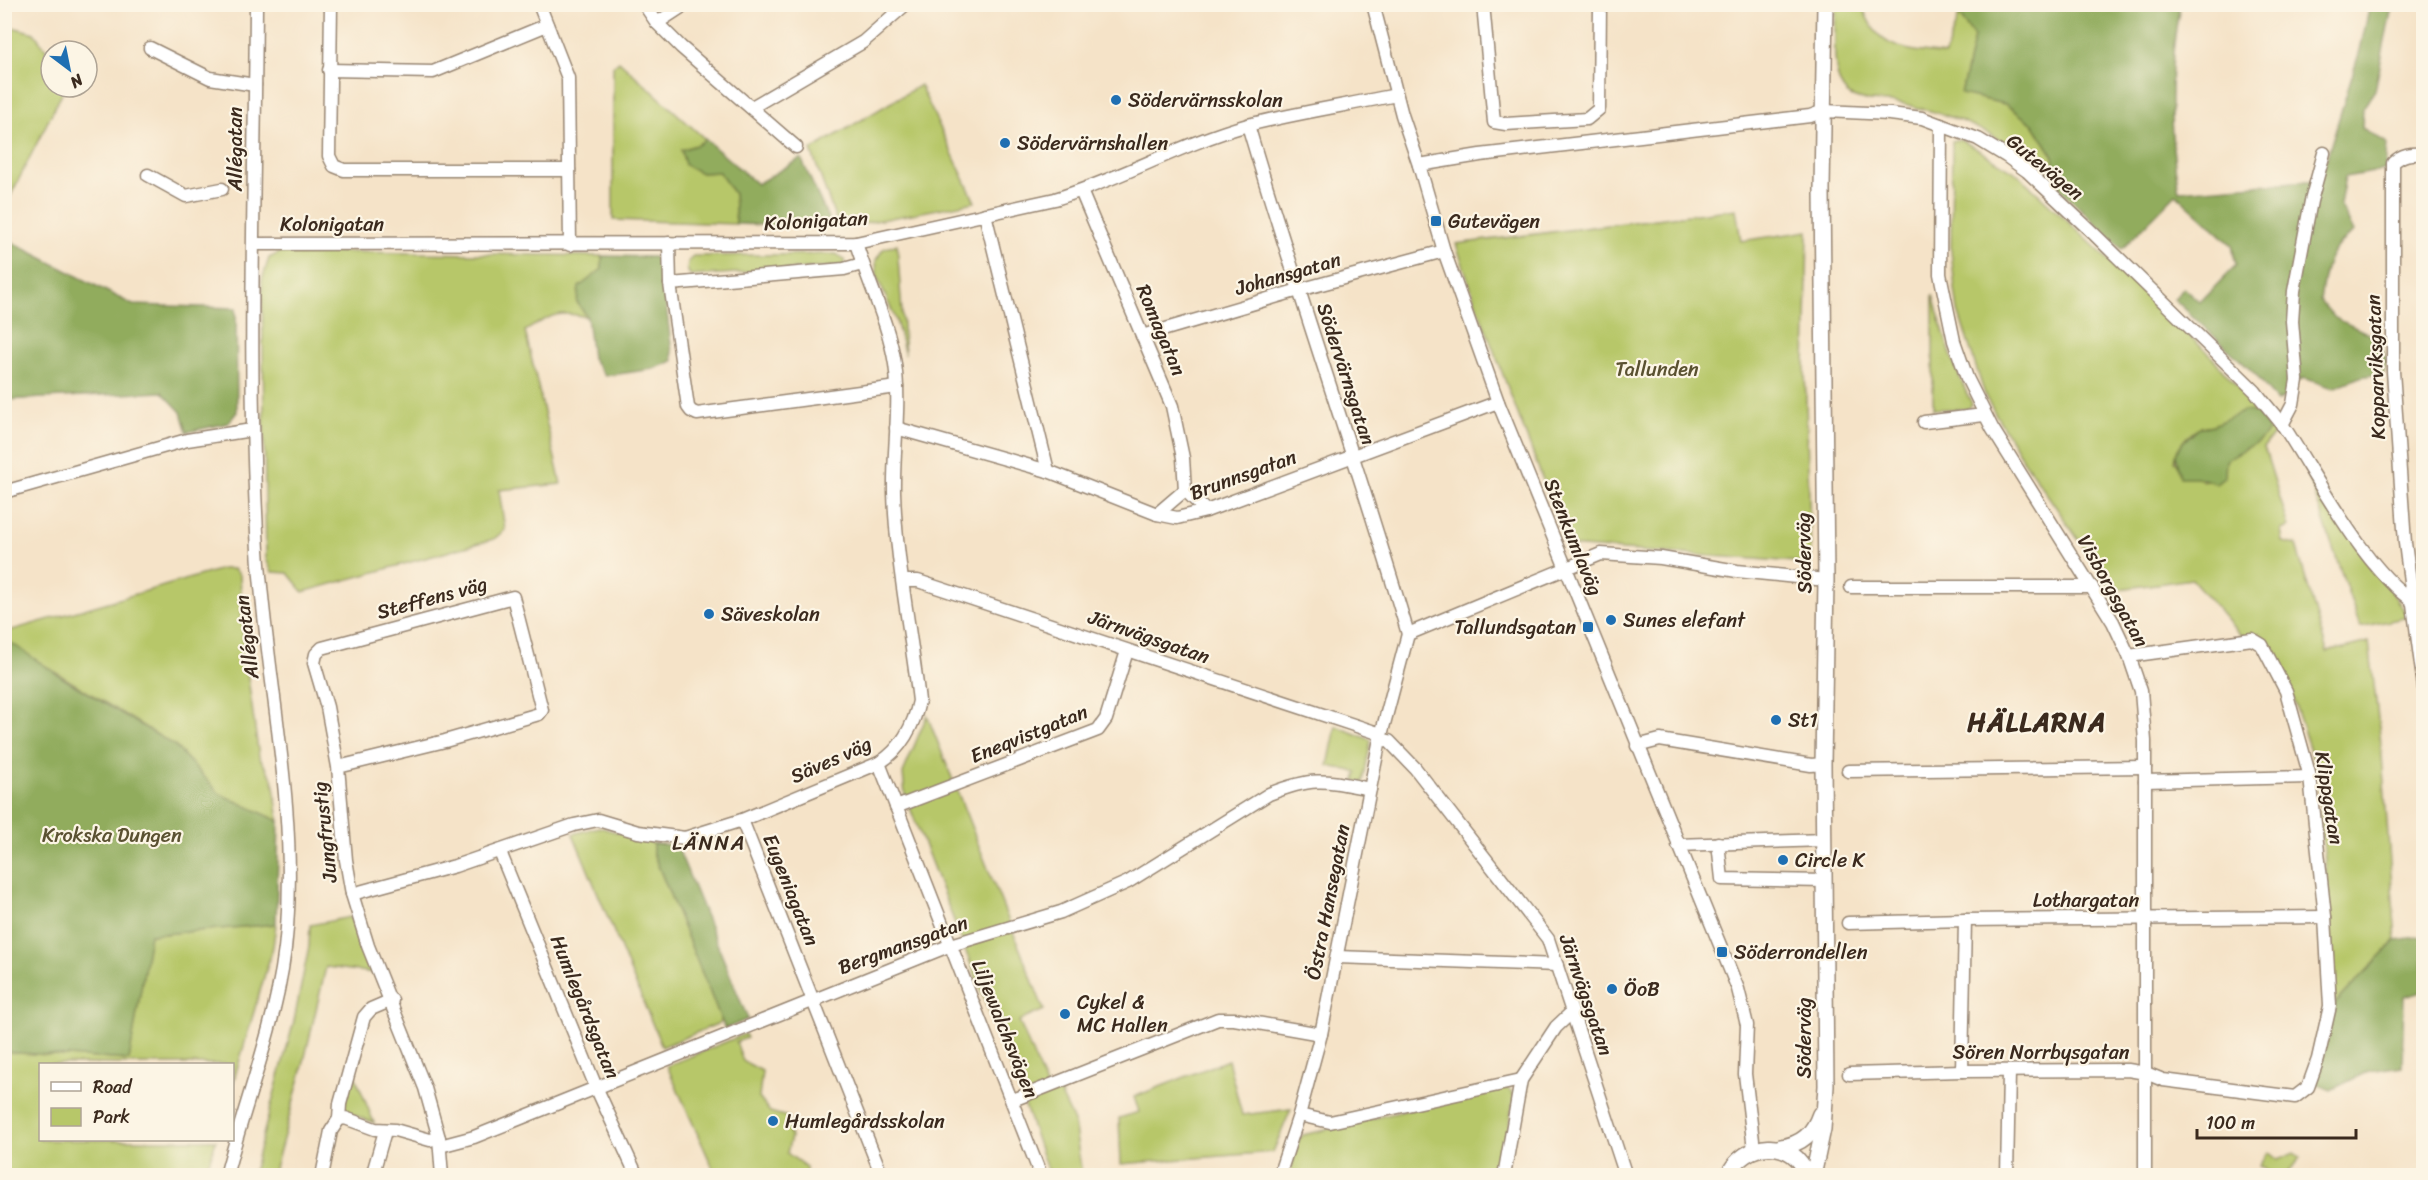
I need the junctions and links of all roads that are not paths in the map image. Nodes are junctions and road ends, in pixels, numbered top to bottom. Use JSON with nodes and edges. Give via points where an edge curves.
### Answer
{"nodes":[{"id":1,"x":256,"y":4,"type":"edge"},
{"id":2,"x":331,"y":4,"type":"edge"},
{"id":3,"x":539,"y":4,"type":"edge"},
{"id":4,"x":644,"y":4,"type":"edge"},
{"id":5,"x":686,"y":4,"type":"edge"},
{"id":6,"x":906,"y":4,"type":"edge"},
{"id":7,"x":1373,"y":4,"type":"edge"},
{"id":8,"x":1483,"y":4,"type":"edge"},
{"id":9,"x":1600,"y":4,"type":"edge"},
{"id":10,"x":1825,"y":4,"type":"edge"},
{"id":11,"x":657,"y":23,"type":"junction"},
{"id":12,"x":547,"y":25,"type":"junction"},
{"id":13,"x":149,"y":44,"type":"dead end"},
{"id":14,"x":329,"y":70,"type":"junction"},
{"id":15,"x":255,"y":85,"type":"junction"},
{"id":16,"x":1396,"y":95,"type":"junction"},
{"id":17,"x":752,"y":107,"type":"junction"},
{"id":18,"x":1824,"y":111,"type":"junction"},
{"id":19,"x":1941,"y":125,"type":"junction"},
{"id":20,"x":1248,"y":126,"type":"junction"},
{"id":21,"x":796,"y":147,"type":"dead end"},
{"id":22,"x":2324,"y":153,"type":"dead end"},
{"id":23,"x":2424,"y":154,"type":"edge"},
{"id":24,"x":1419,"y":165,"type":"junction"},
{"id":25,"x":569,"y":170,"type":"junction"},
{"id":26,"x":148,"y":171,"type":"dead end"},
{"id":27,"x":222,"y":189,"type":"dead end"},
{"id":28,"x":1081,"y":191,"type":"junction"},
{"id":29,"x":985,"y":214,"type":"junction"},
{"id":30,"x":669,"y":243,"type":"junction"},
{"id":31,"x":856,"y":243,"type":"junction"},
{"id":32,"x":254,"y":244,"type":"junction"},
{"id":33,"x":570,"y":245,"type":"junction"},
{"id":34,"x":1444,"y":251,"type":"junction"},
{"id":35,"x":862,"y":264,"type":"junction"},
{"id":36,"x":670,"y":284,"type":"junction"},
{"id":37,"x":1299,"y":290,"type":"junction"},
{"id":38,"x":1142,"y":336,"type":"junction"},
{"id":39,"x":897,"y":387,"type":"junction"},
{"id":40,"x":1498,"y":402,"type":"junction"},
{"id":41,"x":1984,"y":415,"type":"junction"},
{"id":42,"x":1924,"y":422,"type":"dead end"},
{"id":43,"x":2282,"y":425,"type":"junction"},
{"id":44,"x":896,"y":428,"type":"junction"},
{"id":45,"x":252,"y":430,"type":"junction"},
{"id":46,"x":1352,"y":457,"type":"junction"},
{"id":47,"x":1048,"y":471,"type":"junction"},
{"id":48,"x":1185,"y":490,"type":"junction"},
{"id":49,"x":4,"y":492,"type":"edge"},
{"id":50,"x":1206,"y":511,"type":"junction"},
{"id":51,"x":1157,"y":514,"type":"junction"},
{"id":52,"x":1566,"y":568,"type":"junction"},
{"id":53,"x":1826,"y":580,"type":"junction"},
{"id":54,"x":903,"y":581,"type":"junction"},
{"id":55,"x":1851,"y":587,"type":"dead end"},
{"id":56,"x":2092,"y":587,"type":"junction"},
{"id":57,"x":2412,"y":603,"type":"junction"},
{"id":58,"x":2424,"y":609,"type":"edge"},
{"id":59,"x":1408,"y":634,"type":"junction"},
{"id":60,"x":1127,"y":651,"type":"junction"},
{"id":61,"x":316,"y":654,"type":"joint"},
{"id":62,"x":2129,"y":656,"type":"junction"},
{"id":63,"x":2424,"y":688,"type":"edge"},
{"id":64,"x":1381,"y":737,"type":"junction"},
{"id":65,"x":1637,"y":746,"type":"junction"},
{"id":66,"x":879,"y":763,"type":"junction"},
{"id":67,"x":1823,"y":764,"type":"junction"},
{"id":68,"x":338,"y":767,"type":"junction"},
{"id":69,"x":2145,"y":767,"type":"junction"},
{"id":70,"x":1848,"y":771,"type":"dead end"},
{"id":71,"x":2310,"y":777,"type":"junction"},
{"id":72,"x":2145,"y":781,"type":"junction"},
{"id":73,"x":1370,"y":789,"type":"junction"},
{"id":74,"x":896,"y":807,"type":"junction"},
{"id":75,"x":742,"y":820,"type":"junction"},
{"id":76,"x":1824,"y":840,"type":"junction"},
{"id":77,"x":1718,"y":843,"type":"junction"},
{"id":78,"x":1678,"y":845,"type":"junction"},
{"id":79,"x":500,"y":852,"type":"junction"},
{"id":80,"x":1824,"y":881,"type":"junction"},
{"id":81,"x":352,"y":894,"type":"junction"},
{"id":82,"x":2325,"y":917,"type":"junction"},
{"id":83,"x":2144,"y":919,"type":"junction"},
{"id":84,"x":1965,"y":920,"type":"junction"},
{"id":85,"x":1848,"y":923,"type":"dead end"},
{"id":86,"x":951,"y":945,"type":"junction"},
{"id":87,"x":1337,"y":957,"type":"junction"},
{"id":88,"x":1557,"y":965,"type":"junction"},
{"id":89,"x":813,"y":999,"type":"junction"},
{"id":90,"x":392,"y":1000,"type":"junction"},
{"id":91,"x":1572,"y":1012,"type":"junction"},
{"id":92,"x":1321,"y":1034,"type":"junction"},
{"id":93,"x":1962,"y":1071,"type":"junction"},
{"id":94,"x":2009,"y":1072,"type":"junction"},
{"id":95,"x":2146,"y":1073,"type":"junction"},
{"id":96,"x":1849,"y":1074,"type":"dead end"},
{"id":97,"x":1521,"y":1080,"type":"junction"},
{"id":98,"x":596,"y":1087,"type":"junction"},
{"id":99,"x":2301,"y":1094,"type":"joint"},
{"id":100,"x":1013,"y":1100,"type":"junction"},
{"id":101,"x":1825,"y":1100,"type":"junction"},
{"id":102,"x":1299,"y":1115,"type":"junction"},
{"id":103,"x":339,"y":1119,"type":"junction"},
{"id":104,"x":385,"y":1131,"type":"junction"},
{"id":105,"x":439,"y":1142,"type":"junction"},
{"id":106,"x":1781,"y":1147,"type":"junction"},
{"id":107,"x":1754,"y":1149,"type":"junction"},
{"id":108,"x":226,"y":1176,"type":"edge"},
{"id":109,"x":322,"y":1176,"type":"edge"},
{"id":110,"x":372,"y":1176,"type":"edge"},
{"id":111,"x":442,"y":1176,"type":"edge"},
{"id":112,"x":638,"y":1176,"type":"edge"},
{"id":113,"x":882,"y":1176,"type":"edge"},
{"id":114,"x":1041,"y":1176,"type":"edge"},
{"id":115,"x":1279,"y":1176,"type":"edge"},
{"id":116,"x":1504,"y":1176,"type":"edge"},
{"id":117,"x":1626,"y":1176,"type":"edge"},
{"id":118,"x":1728,"y":1176,"type":"edge"},
{"id":119,"x":1807,"y":1176,"type":"edge"},
{"id":120,"x":1813,"y":1176,"type":"edge"},
{"id":121,"x":2007,"y":1176,"type":"edge"},
{"id":122,"x":2145,"y":1176,"type":"edge"}],
"edges":[{"from":1,"to":15,"type":"street","name":"Allégatan"},
{"from":2,"to":14,"type":"street"},
{"from":3,"to":12,"type":"street"},
{"from":4,"to":11,"type":"street"},
{"from":5,"to":11,"type":"street"},
{"from":6,"to":17,"type":"street","via":[[863,42]]},
{"from":7,"to":16,"type":"street","name":"Stenkumlaväg"},
{"from":8,"to":9,"type":"street","via":[[1494,122],[1506,124],[1587,119],[1599,110]]},
{"from":10,"to":18,"type":"main road","name":"Söderväg"},
{"from":11,"to":17,"type":"street"},
{"from":12,"to":14,"type":"street","via":[[433,72]]},
{"from":12,"to":25,"type":"street","via":[[568,78]]},
{"from":13,"to":15,"type":"street","name":"Allégatan","via":[[210,78]]},
{"from":14,"to":25,"type":"street","via":[[329,156],[334,166],[344,170]]},
{"from":15,"to":32,"type":"street","name":"Allégatan"},
{"from":16,"to":20,"type":"street","name":"Kolonigatan"},
{"from":16,"to":24,"type":"street","name":"Stenkumlaväg"},
{"from":17,"to":21,"type":"street"},
{"from":18,"to":19,"type":"street","name":"Gutevägen","via":[[1890,114]]},
{"from":18,"to":24,"type":"street","name":"Gutevägen","via":[[1810,116]]},
{"from":18,"to":53,"type":"main road","name":"Söderväg"},
{"from":19,"to":41,"type":"street","name":"Visborgsgatan","via":[[1940,274],[1954,341]]},
{"from":19,"to":43,"type":"street","name":"Gutevägen","via":[[1978,139],[2027,171],[2218,354]]},
{"from":20,"to":28,"type":"street","name":"Kolonigatan"},
{"from":20,"to":37,"type":"street","name":"Södervärnsgatan"},
{"from":22,"to":43,"type":"street","via":[[2294,291],[2292,321],[2297,380],[2293,404]]},
{"from":23,"to":57,"type":"street","name":"Kopparviksgatan","via":[[2400,157],[2393,163],[2392,174],[2393,371]]},
{"from":24,"to":34,"type":"street","name":"Stenkumlaväg"},
{"from":25,"to":33,"type":"street"},
{"from":26,"to":27,"type":"street","name":"Allégatan","via":[[186,196]]},
{"from":28,"to":29,"type":"street","name":"Kolonigatan"},
{"from":28,"to":38,"type":"street","name":"Romagatan"},
{"from":29,"to":31,"type":"street","name":"Kolonigatan"},
{"from":29,"to":47,"type":"street"},
{"from":30,"to":31,"type":"street","name":"Kolonigatan"},
{"from":30,"to":33,"type":"street","name":"Kolonigatan"},
{"from":30,"to":36,"type":"street"},
{"from":31,"to":35,"type":"street","name":"Säves väg"},
{"from":32,"to":33,"type":"street","name":"Kolonigatan"},
{"from":32,"to":45,"type":"street","name":"Allégatan"},
{"from":34,"to":37,"type":"street","name":"Johansgatan"},
{"from":34,"to":40,"type":"street","name":"Stenkumlaväg"},
{"from":35,"to":36,"type":"street","via":[[844,269]]},
{"from":35,"to":39,"type":"street","name":"Säves väg","via":[[889,337]]},
{"from":36,"to":39,"type":"street","via":[[688,407],[697,414]]},
{"from":37,"to":38,"type":"street","name":"Johansgatan"},
{"from":37,"to":46,"type":"street","name":"Södervärnsgatan"},
{"from":38,"to":48,"type":"street","name":"Romagatan","via":[[1172,406]]},
{"from":39,"to":44,"type":"street","name":"Säves väg"},
{"from":40,"to":46,"type":"street","name":"Brunnsgatan"},
{"from":40,"to":52,"type":"street","name":"Stenkumlaväg"},
{"from":41,"to":42,"type":"street"},
{"from":41,"to":56,"type":"street","name":"Visborgsgatan"},
{"from":43,"to":57,"type":"street","name":"Gutevägen","via":[[2382,574]]},
{"from":44,"to":47,"type":"street","name":"Brunnsgatan"},
{"from":44,"to":54,"type":"street","name":"Säves väg","via":[[894,491]]},
{"from":45,"to":49,"type":"street","via":[[187,440]]},
{"from":45,"to":108,"type":"street","name":"Allégatan","via":[[261,585],[289,829],[289,902],[284,956],[268,1029]]},
{"from":46,"to":50,"type":"street","name":"Brunnsgatan"},
{"from":46,"to":59,"type":"street","name":"Södervärnsgatan"},
{"from":47,"to":51,"type":"street","name":"Brunnsgatan"},
{"from":48,"to":50,"type":"street"},
{"from":48,"to":51,"type":"street"},
{"from":50,"to":51,"type":"street","name":"Brunnsgatan","via":[[1177,518]]},
{"from":52,"to":53,"type":"street","via":[[1601,554]]},
{"from":52,"to":59,"type":"street"},
{"from":52,"to":65,"type":"street","name":"Stenkumlaväg"},
{"from":53,"to":67,"type":"main road","name":"Söderväg"},
{"from":54,"to":60,"type":"street","name":"Järnvägsgatan","via":[[918,581]]},
{"from":54,"to":66,"type":"street","name":"Säves väg","via":[[919,701],[906,735]]},
{"from":55,"to":56,"type":"street"},
{"from":56,"to":62,"type":"street","name":"Visborgsgatan"},
{"from":57,"to":58,"type":"street"},
{"from":57,"to":63,"type":"street"},
{"from":59,"to":64,"type":"street","name":"Östra Hansegatan"},
{"from":60,"to":64,"type":"street","name":"Järnvägsgatan"},
{"from":60,"to":74,"type":"street","name":"Eneqvistgatan","via":[[1106,719],[1098,730]]},
{"from":61,"to":68,"type":"street","name":"Jungfrustig","via":[[314,663]]},
{"from":61,"to":68,"type":"street","name":"Steffens väg","via":[[322,648],[513,597],[542,710],[445,741]]},
{"from":62,"to":69,"type":"street","name":"Visborgsgatan","via":[[2141,691]]},
{"from":62,"to":71,"type":"street","name":"Klippgatan","via":[[2252,639],[2262,645],[2286,691]]},
{"from":64,"to":73,"type":"street","name":"Östra Hansegatan"},
{"from":64,"to":88,"type":"street","name":"Järnvägsgatan","via":[[1407,759],[1542,929]]},
{"from":65,"to":67,"type":"street","via":[[1660,740]]},
{"from":65,"to":78,"type":"street","name":"Stenkumlaväg"},
{"from":66,"to":74,"type":"street","name":"Liljewalchsvägen"},
{"from":66,"to":75,"type":"street","name":"Säves väg"},
{"from":67,"to":76,"type":"main road","name":"Söderväg"},
{"from":68,"to":81,"type":"street","name":"Jungfrustig"},
{"from":69,"to":70,"type":"street"},
{"from":69,"to":72,"type":"street","name":"Visborgsgatan"},
{"from":71,"to":72,"type":"street"},
{"from":71,"to":82,"type":"street","name":"Klippgatan"},
{"from":72,"to":83,"type":"street","name":"Visborgsgatan"},
{"from":73,"to":86,"type":"street","name":"Bergmansgatan","via":[[1320,780],[1287,787],[1269,794],[1128,882],[1061,912]]},
{"from":73,"to":87,"type":"street","name":"Östra Hansegatan"},
{"from":74,"to":86,"type":"street","name":"Liljewalchsvägen"},
{"from":75,"to":79,"type":"street","name":"Säves väg","via":[[685,838],[638,832],[598,820]]},
{"from":75,"to":89,"type":"street","name":"Eugeniagatan"},
{"from":76,"to":77,"type":"street"},
{"from":76,"to":80,"type":"main road","name":"Söderväg"},
{"from":77,"to":78,"type":"street"},
{"from":77,"to":80,"type":"street","via":[[1722,879]]},
{"from":78,"to":107,"type":"street","name":"Stenkumlaväg","via":[[1738,989],[1747,1024],[1745,1074]]},
{"from":79,"to":81,"type":"street","name":"Säves väg"},
{"from":79,"to":98,"type":"street","name":"Humlegårdsgatan"},
{"from":80,"to":101,"type":"main road","name":"Söderväg"},
{"from":81,"to":90,"type":"street","name":"Jungfrustig","via":[[368,946]]},
{"from":82,"to":83,"type":"street","name":"Lothargatan"},
{"from":82,"to":99,"type":"street","name":"Klippgatan","via":[[2330,1006],[2318,1059],[2308,1087]]},
{"from":83,"to":84,"type":"street","name":"Lothargatan"},
{"from":83,"to":95,"type":"street","name":"Visborgsgatan"},
{"from":84,"to":85,"type":"street","name":"Lothargatan"},
{"from":84,"to":93,"type":"street"},
{"from":86,"to":89,"type":"street","name":"Bergmansgatan"},
{"from":86,"to":100,"type":"street","name":"Liljewalchsvägen"},
{"from":87,"to":88,"type":"street"},
{"from":87,"to":92,"type":"street","name":"Östra Hansegatan"},
{"from":88,"to":91,"type":"street","name":"Järnvägsgatan"},
{"from":89,"to":98,"type":"street","name":"Bergmansgatan"},
{"from":89,"to":113,"type":"street","name":"Eugeniagatan"},
{"from":90,"to":103,"type":"street","via":[[371,1009],[364,1017]]},
{"from":90,"to":105,"type":"street","name":"Jungfrustig","via":[[425,1088]]},
{"from":91,"to":97,"type":"street","via":[[1556,1027]]},
{"from":91,"to":117,"type":"street","name":"Järnvägsgatan"},
{"from":92,"to":100,"type":"street","via":[[1218,1019]]},
{"from":92,"to":102,"type":"street","name":"Östra Hansegatan"},
{"from":93,"to":94,"type":"street","name":"Sören Norrbysgatan"},
{"from":93,"to":96,"type":"street","name":"Sören Norrbysgatan"},
{"from":94,"to":95,"type":"street","name":"Sören Norrbysgatan"},
{"from":94,"to":121,"type":"street"},
{"from":95,"to":99,"type":"street","name":"Sören Norrbysgatan","via":[[2163,1080],[2295,1097]]},
{"from":95,"to":122,"type":"street","name":"Visborgsgatan"},
{"from":97,"to":102,"type":"street","via":[[1330,1122]]},
{"from":97,"to":116,"type":"street"},
{"from":98,"to":105,"type":"street","name":"Bergmansgatan","via":[[474,1137]]},
{"from":98,"to":112,"type":"street","name":"Humlegårdsgatan"},
{"from":100,"to":114,"type":"street","name":"Liljewalchsvägen"},
{"from":101,"to":106,"type":"main road","name":"Söderväg","via":[[1815,1128],[1802,1141]]},
{"from":101,"to":120,"type":"main road","name":"Söderväg"},
{"from":102,"to":115,"type":"street","name":"Östra Hansegatan"},
{"from":103,"to":104,"type":"street"},
{"from":103,"to":109,"type":"street","via":[[331,1131]]},
{"from":104,"to":105,"type":"street"},
{"from":104,"to":110,"type":"street"},
{"from":105,"to":111,"type":"street","name":"Jungfrustig"},
{"from":106,"to":107,"type":"main road","name":"Söderväg"},
{"from":106,"to":119,"type":"main road","via":[[1801,1162]]},
{"from":107,"to":118,"type":"main road","via":[[1740,1158]]}]}
